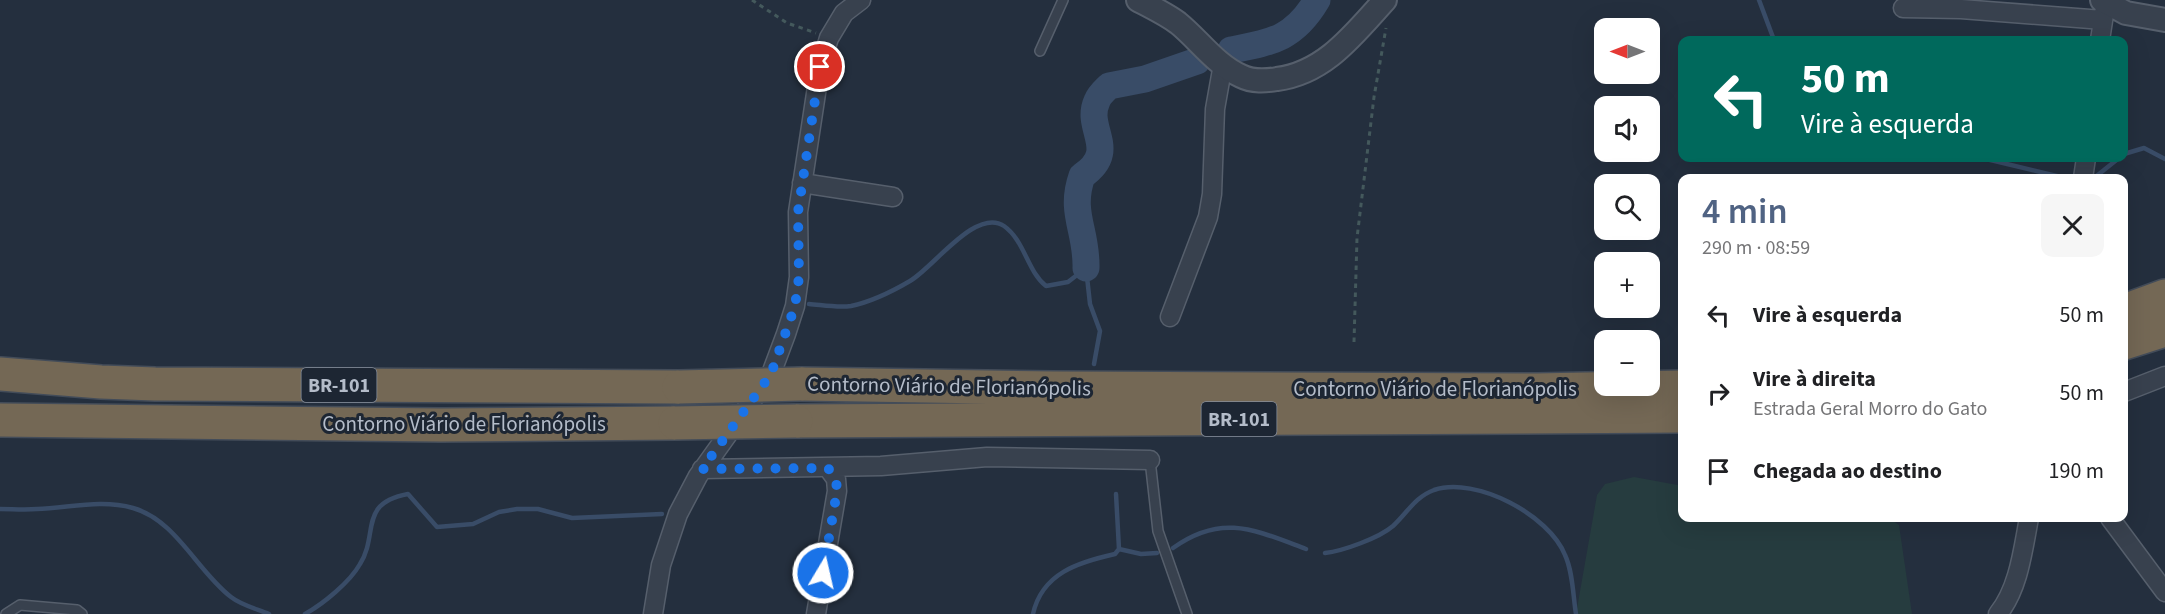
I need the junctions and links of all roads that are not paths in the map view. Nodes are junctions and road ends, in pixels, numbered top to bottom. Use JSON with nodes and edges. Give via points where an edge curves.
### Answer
{"nodes":[{"id":1,"x":861,"y":0,"type":"edge"},
{"id":2,"x":1063,"y":0,"type":"edge"},
{"id":3,"x":1138,"y":0,"type":"edge"},
{"id":4,"x":1903,"y":8,"type":"dead end"},
{"id":5,"x":2103,"y":8,"type":"edge"},
{"id":6,"x":1386,"y":10,"type":"edge"},
{"id":7,"x":2165,"y":20,"type":"edge"},
{"id":8,"x":2100,"y":36,"type":"edge"},
{"id":9,"x":1040,"y":51,"type":"dead end"},
{"id":10,"x":1223,"y":64,"type":"junction"},
{"id":11,"x":802,"y":183,"type":"junction"},
{"id":12,"x":893,"y":197,"type":"dead end"},
{"id":13,"x":2165,"y":296,"type":"edge"},
{"id":14,"x":2128,"y":310,"type":"edge"},
{"id":15,"x":1170,"y":317,"type":"dead end"},
{"id":16,"x":2165,"y":330,"type":"edge"},
{"id":17,"x":2128,"y":341,"type":"edge"},
{"id":18,"x":0,"y":374,"type":"edge"},
{"id":19,"x":2165,"y":376,"type":"edge"},
{"id":20,"x":1678,"y":387,"type":"edge"},
{"id":21,"x":2128,"y":390,"type":"edge"},
{"id":22,"x":1678,"y":416,"type":"edge"},
{"id":23,"x":0,"y":420,"type":"edge"},
{"id":24,"x":1150,"y":460,"type":"joint"},
{"id":25,"x":828,"y":468,"type":"junction"},
{"id":26,"x":702,"y":469,"type":"junction"},
{"id":27,"x":2028,"y":522,"type":"edge"},
{"id":28,"x":2113,"y":522,"type":"edge"},
{"id":29,"x":2165,"y":592,"type":"edge"},
{"id":30,"x":6,"y":614,"type":"edge"},
{"id":31,"x":82,"y":614,"type":"edge"},
{"id":32,"x":653,"y":614,"type":"edge"},
{"id":33,"x":816,"y":614,"type":"edge"},
{"id":34,"x":1187,"y":614,"type":"edge"},
{"id":35,"x":1998,"y":614,"type":"edge"}],
"edges":[{"from":1,"to":11,"type":"street","via":[[844,14],[829,38],[820,67]]},
{"from":2,"to":9,"type":"lane"},
{"from":3,"to":10,"type":"street","via":[[1177,23]]},
{"from":4,"to":5,"type":"street"},
{"from":5,"to":7,"type":"street"},
{"from":5,"to":8,"type":"street"},
{"from":6,"to":10,"type":"street","via":[[1315,69],[1294,77],[1261,81],[1241,76]]},
{"from":10,"to":15,"type":"street","via":[[1215,109],[1208,218]]},
{"from":11,"to":12,"type":"street"},
{"from":11,"to":26,"type":"street","via":[[798,212],[799,277],[786,334],[771,374]]},
{"from":13,"to":14,"type":"highway"},
{"from":16,"to":17,"type":"highway"},
{"from":18,"to":20,"type":"highway","name":"Contorno Viário de Florianópolis","number":"BR-101","bridge":true,"via":[[155,384],[1537,390]]},
{"from":19,"to":21,"type":"street"},
{"from":22,"to":23,"type":"highway","name":"Contorno Viário de Florianópolis","number":"BR-101","bridge":true,"via":[[418,425]]},
{"from":24,"to":25,"type":"street","via":[[987,457]]},
{"from":24,"to":34,"type":"lane","via":[[1158,531]]},
{"from":25,"to":26,"type":"street"},
{"from":25,"to":33,"type":"street","via":[[836,479],[837,491]]},
{"from":26,"to":32,"type":"street","via":[[678,514],[664,555]]},
{"from":27,"to":35,"type":"street","via":[[2008,602]]},
{"from":28,"to":29,"type":"street"},
{"from":30,"to":31,"type":"lane","via":[[20,605],[77,610]]}]}
